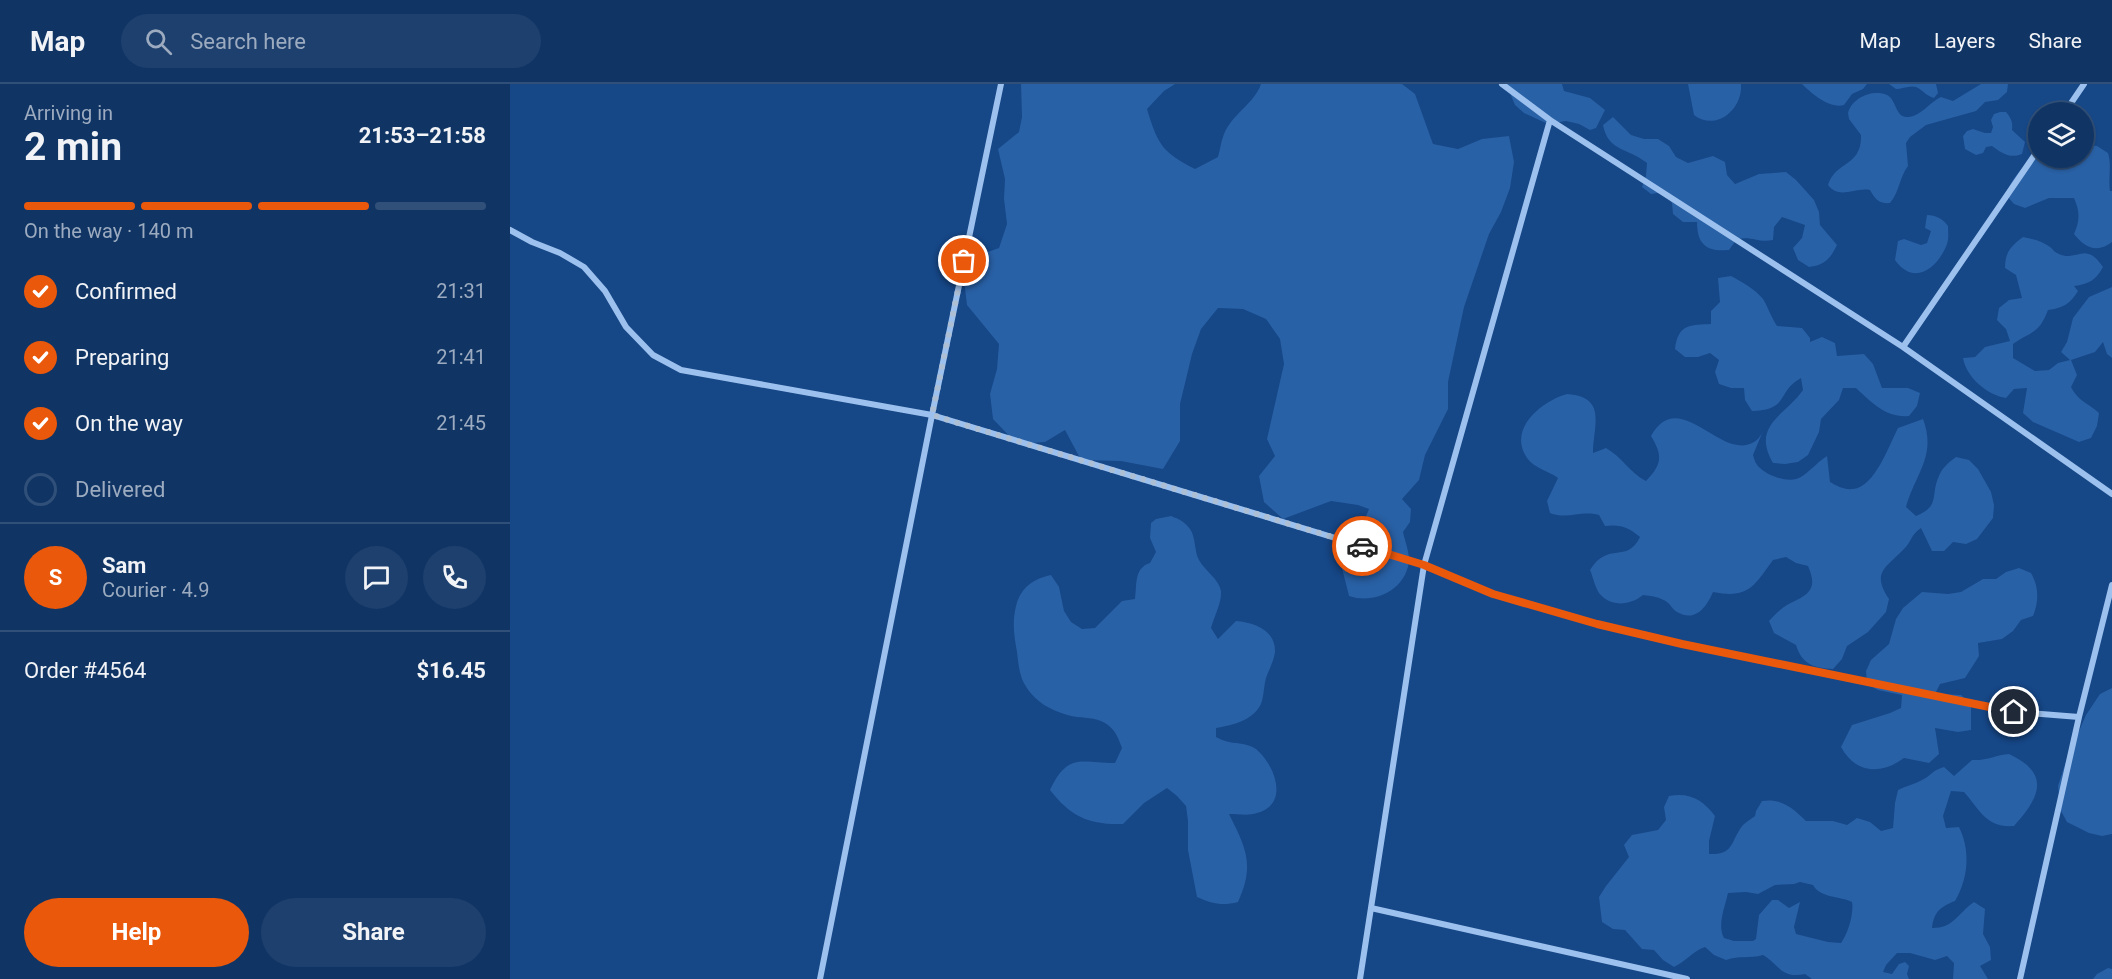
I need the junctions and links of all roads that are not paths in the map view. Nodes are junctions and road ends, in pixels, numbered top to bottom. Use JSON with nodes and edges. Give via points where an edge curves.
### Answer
{"nodes":[{"id":1,"x":1001,"y":84,"type":"edge"},
{"id":2,"x":1502,"y":84,"type":"edge"},
{"id":3,"x":2084,"y":84,"type":"edge"},
{"id":4,"x":2072,"y":102,"type":"edge"},
{"id":5,"x":1550,"y":120,"type":"junction"},
{"id":6,"x":2028,"y":164,"type":"edge"},
{"id":7,"x":510,"y":230,"type":"edge"},
{"id":8,"x":1902,"y":347,"type":"junction"},
{"id":9,"x":932,"y":415,"type":"junction"},
{"id":10,"x":2112,"y":494,"type":"edge"},
{"id":11,"x":1424,"y":565,"type":"junction"},
{"id":12,"x":2112,"y":585,"type":"edge"},
{"id":13,"x":2079,"y":717,"type":"junction"},
{"id":14,"x":1371,"y":908,"type":"junction"},
{"id":15,"x":820,"y":979,"type":"edge"},
{"id":16,"x":1360,"y":979,"type":"edge"},
{"id":17,"x":1687,"y":979,"type":"edge"},
{"id":18,"x":2020,"y":979,"type":"edge"}],
"edges":[{"from":1,"to":9,"type":"street"},
{"from":2,"to":5,"type":"street"},
{"from":3,"to":4,"type":"street"},
{"from":5,"to":8,"type":"street"},
{"from":5,"to":11,"type":"street"},
{"from":6,"to":8,"type":"street"},
{"from":7,"to":9,"type":"street","via":[[584,267],[605,291],[626,327],[653,355],[681,370]]},
{"from":8,"to":10,"type":"street"},
{"from":9,"to":11,"type":"street"},
{"from":9,"to":15,"type":"street"},
{"from":11,"to":13,"type":"street","via":[[1493,594],[1671,642],[2014,712]]},
{"from":11,"to":14,"type":"street"},
{"from":12,"to":13,"type":"street"},
{"from":13,"to":18,"type":"street"},
{"from":14,"to":16,"type":"street"},
{"from":14,"to":17,"type":"street"}]}
